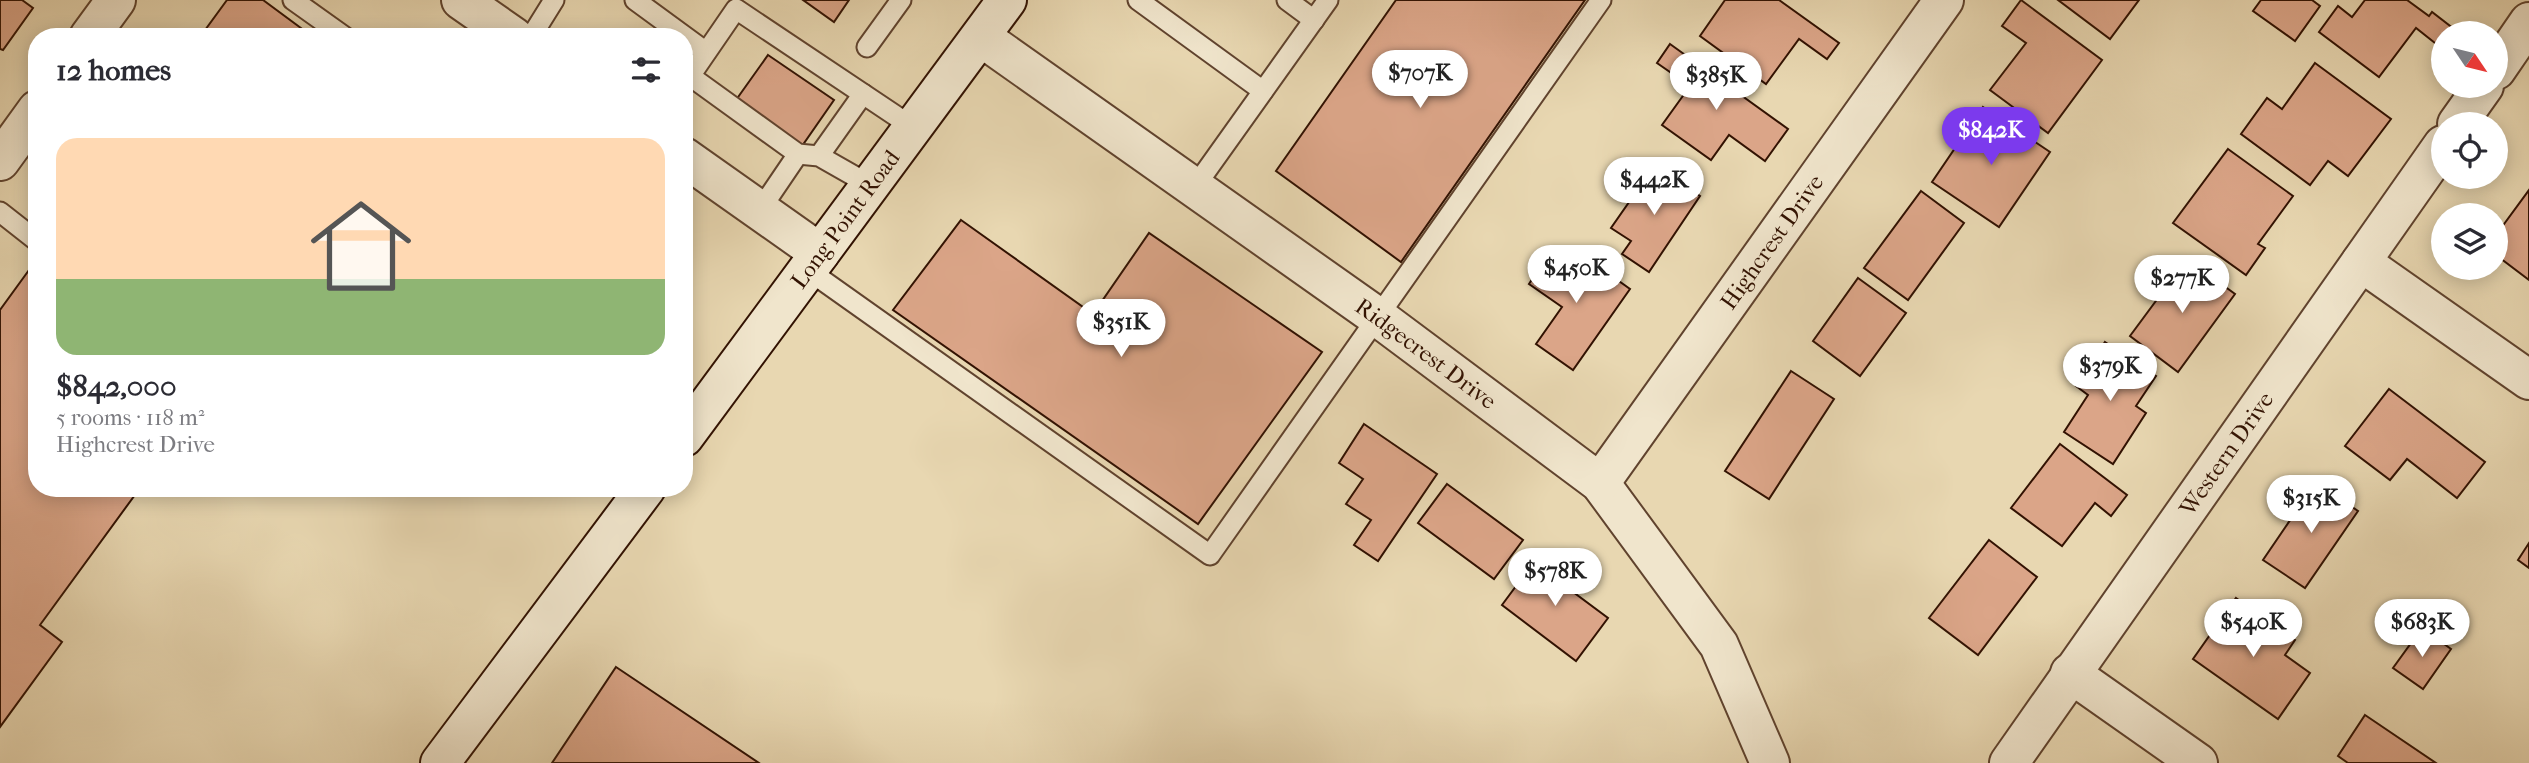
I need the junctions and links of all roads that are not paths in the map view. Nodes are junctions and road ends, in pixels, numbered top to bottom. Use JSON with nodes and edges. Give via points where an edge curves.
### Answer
{"nodes":[{"id":1,"x":116,"y":0,"type":"edge"},
{"id":2,"x":293,"y":0,"type":"edge"},
{"id":3,"x":461,"y":0,"type":"edge"},
{"id":4,"x":554,"y":0,"type":"edge"},
{"id":5,"x":635,"y":0,"type":"edge"},
{"id":6,"x":901,"y":0,"type":"edge"},
{"id":7,"x":1007,"y":0,"type":"edge"},
{"id":8,"x":1138,"y":0,"type":"edge"},
{"id":9,"x":1287,"y":0,"type":"edge"},
{"id":10,"x":1328,"y":0,"type":"edge"},
{"id":11,"x":1601,"y":0,"type":"edge"},
{"id":12,"x":1944,"y":0,"type":"edge"},
{"id":13,"x":1314,"y":20,"type":"junction"},
{"id":14,"x":2529,"y":22,"type":"edge"},
{"id":15,"x":96,"y":28,"type":"edge"},
{"id":16,"x":332,"y":28,"type":"edge"},
{"id":17,"x":501,"y":28,"type":"edge"},
{"id":18,"x":537,"y":28,"type":"edge"},
{"id":19,"x":673,"y":28,"type":"edge"},
{"id":20,"x":981,"y":37,"type":"junction"},
{"id":21,"x":693,"y":42,"type":"edge"},
{"id":22,"x":867,"y":47,"type":"dead end"},
{"id":23,"x":706,"y":52,"type":"junction"},
{"id":24,"x":2508,"y":53,"type":"edge"},
{"id":25,"x":693,"y":72,"type":"edge"},
{"id":26,"x":693,"y":78,"type":"edge"},
{"id":27,"x":1263,"y":91,"type":"junction"},
{"id":28,"x":863,"y":94,"type":"junction"},
{"id":29,"x":28,"y":122,"type":"edge"},
{"id":30,"x":914,"y":128,"type":"junction"},
{"id":31,"x":798,"y":155,"type":"junction"},
{"id":32,"x":819,"y":156,"type":"junction"},
{"id":33,"x":0,"y":161,"type":"edge"},
{"id":34,"x":2431,"y":162,"type":"edge"},
{"id":35,"x":693,"y":163,"type":"edge"},
{"id":36,"x":870,"y":185,"type":"junction"},
{"id":37,"x":1194,"y":188,"type":"junction"},
{"id":38,"x":760,"y":210,"type":"junction"},
{"id":39,"x":0,"y":212,"type":"edge"},
{"id":40,"x":28,"y":234,"type":"edge"},
{"id":41,"x":814,"y":262,"type":"junction"},
{"id":42,"x":2361,"y":262,"type":"junction"},
{"id":43,"x":1379,"y":318,"type":"junction"},
{"id":44,"x":2529,"y":380,"type":"edge"},
{"id":45,"x":693,"y":425,"type":"edge"},
{"id":46,"x":1600,"y":483,"type":"junction"},
{"id":47,"x":639,"y":497,"type":"edge"},
{"id":48,"x":2070,"y":673,"type":"junction"},
{"id":49,"x":440,"y":763,"type":"edge"},
{"id":50,"x":1770,"y":763,"type":"edge"},
{"id":51,"x":2009,"y":763,"type":"edge"},
{"id":52,"x":2198,"y":763,"type":"edge"}],
"edges":[{"from":1,"to":15,"type":"street"},
{"from":2,"to":16,"type":"lane"},
{"from":3,"to":17,"type":"street"},
{"from":4,"to":18,"type":"lane"},
{"from":5,"to":19,"type":"lane"},
{"from":6,"to":22,"type":"lane"},
{"from":7,"to":20,"type":"street","name":"Long Point Road"},
{"from":8,"to":27,"type":"lane"},
{"from":9,"to":13,"type":"lane"},
{"from":10,"to":13,"type":"lane"},
{"from":11,"to":43,"type":"lane"},
{"from":12,"to":46,"type":"street","name":"Highcrest Drive"},
{"from":13,"to":27,"type":"lane"},
{"from":14,"to":24,"type":"street"},
{"from":20,"to":30,"type":"street","name":"Long Point Road"},
{"from":20,"to":37,"type":"street","name":"Ridgecrest Drive"},
{"from":21,"to":23,"type":"lane"},
{"from":23,"to":25,"type":"lane"},
{"from":23,"to":28,"type":"lane","via":[[736,9]]},
{"from":26,"to":31,"type":"lane"},
{"from":27,"to":37,"type":"lane"},
{"from":28,"to":30,"type":"lane"},
{"from":28,"to":32,"type":"lane"},
{"from":29,"to":33,"type":"street"},
{"from":30,"to":36,"type":"street","name":"Long Point Road"},
{"from":31,"to":32,"type":"lane"},
{"from":31,"to":38,"type":"lane"},
{"from":32,"to":36,"type":"lane"},
{"from":34,"to":42,"type":"street","name":"Western Drive"},
{"from":35,"to":38,"type":"street"},
{"from":36,"to":41,"type":"street","name":"Long Point Road"},
{"from":37,"to":43,"type":"street","name":"Ridgecrest Drive"},
{"from":38,"to":41,"type":"street"},
{"from":39,"to":40,"type":"lane"},
{"from":41,"to":43,"type":"lane","via":[[1210,555]]},
{"from":41,"to":45,"type":"street","name":"Long Point Road"},
{"from":42,"to":44,"type":"street"},
{"from":42,"to":48,"type":"street","name":"Western Drive"},
{"from":43,"to":46,"type":"street","name":"Ridgecrest Drive"},
{"from":46,"to":50,"type":"street","name":"Ridgecrest Drive","via":[[1719,645]]},
{"from":47,"to":49,"type":"street"},
{"from":48,"to":51,"type":"street","name":"Western Drive"},
{"from":48,"to":52,"type":"street"}]}
